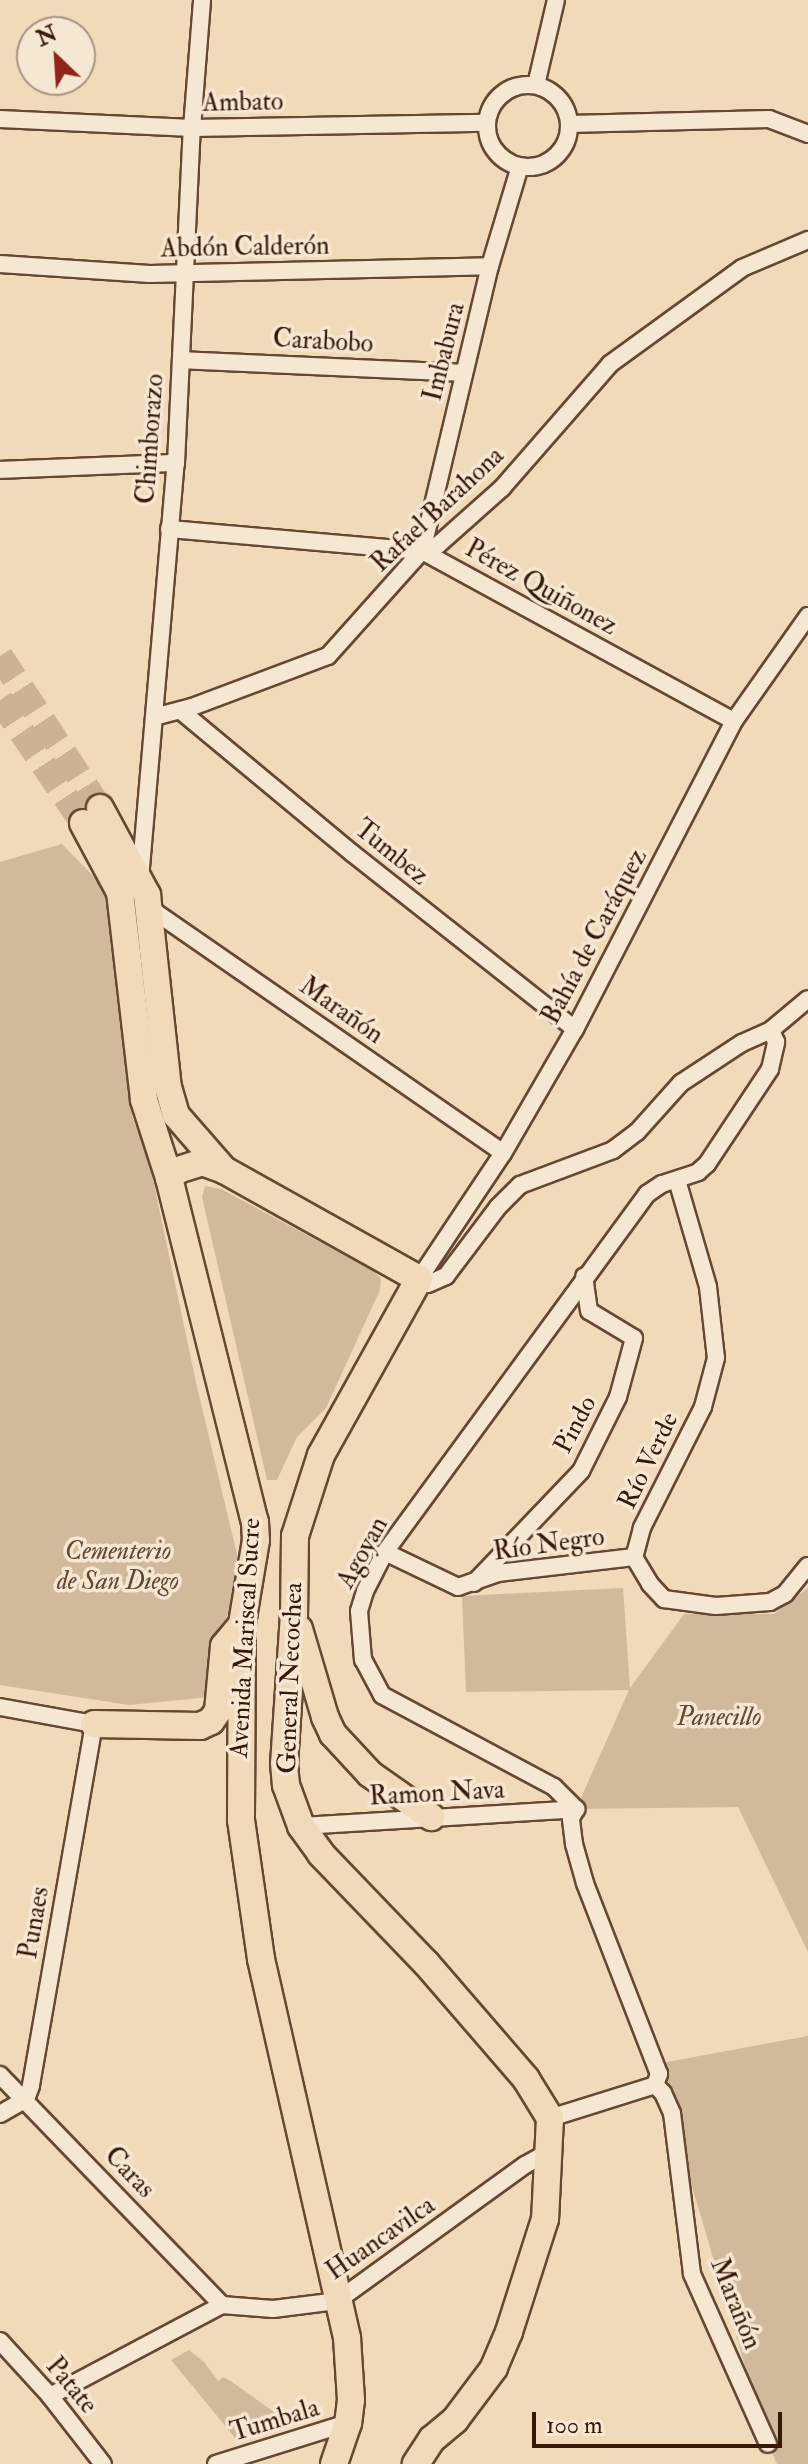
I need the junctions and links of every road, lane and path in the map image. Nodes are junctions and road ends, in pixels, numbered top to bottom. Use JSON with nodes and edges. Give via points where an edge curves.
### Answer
{"nodes":[{"id":1,"x":202,"y":0,"type":"edge"},
{"id":2,"x":556,"y":0,"type":"edge"},
{"id":3,"x":536,"y":85,"type":"junction"},
{"id":4,"x":0,"y":119,"type":"edge"},
{"id":5,"x":487,"y":123,"type":"junction"},
{"id":6,"x":569,"y":124,"type":"junction"},
{"id":7,"x":192,"y":128,"type":"junction"},
{"id":8,"x":808,"y":134,"type":"edge"},
{"id":9,"x":520,"y":166,"type":"junction"},
{"id":10,"x":808,"y":240,"type":"edge"},
{"id":11,"x":0,"y":264,"type":"edge"},
{"id":12,"x":490,"y":266,"type":"junction"},
{"id":13,"x":186,"y":274,"type":"junction"},
{"id":14,"x":181,"y":360,"type":"junction"},
{"id":15,"x":464,"y":373,"type":"junction"},
{"id":16,"x":176,"y":463,"type":"junction"},
{"id":17,"x":0,"y":470,"type":"edge"},
{"id":18,"x":169,"y":529,"type":"junction"},
{"id":19,"x":422,"y":551,"type":"junction"},
{"id":20,"x":808,"y":616,"type":"edge"},
{"id":21,"x":181,"y":711,"type":"junction"},
{"id":22,"x":154,"y":717,"type":"junction"},
{"id":23,"x":734,"y":721,"type":"junction"},
{"id":24,"x":140,"y":881,"type":"junction"},
{"id":25,"x":151,"y":909,"type":"junction"},
{"id":26,"x":808,"y":999,"type":"edge"},
{"id":27,"x":575,"y":1029,"type":"junction"},
{"id":28,"x":771,"y":1030,"type":"junction"},
{"id":29,"x":503,"y":1153,"type":"junction"},
{"id":30,"x":224,"y":1170,"type":"junction"},
{"id":31,"x":169,"y":1178,"type":"junction"},
{"id":32,"x":677,"y":1180,"type":"junction"},
{"id":33,"x":584,"y":1276,"type":"junction"},
{"id":34,"x":419,"y":1279,"type":"junction"},
{"id":35,"x":385,"y":1552,"type":"junction"},
{"id":36,"x":634,"y":1557,"type":"junction"},
{"id":37,"x":808,"y":1566,"type":"edge"},
{"id":38,"x":474,"y":1583,"type":"junction"},
{"id":39,"x":294,"y":1614,"type":"junction"},
{"id":40,"x":242,"y":1624,"type":"junction"},
{"id":41,"x":0,"y":1707,"type":"edge"},
{"id":42,"x":94,"y":1724,"type":"junction"},
{"id":43,"x":576,"y":1809,"type":"junction"},
{"id":44,"x":431,"y":1817,"type":"junction"},
{"id":45,"x":301,"y":1826,"type":"junction"},
{"id":46,"x":0,"y":2075,"type":"edge"},
{"id":47,"x":655,"y":2085,"type":"junction"},
{"id":48,"x":26,"y":2099,"type":"junction"},
{"id":49,"x":0,"y":2114,"type":"edge"},
{"id":50,"x":550,"y":2118,"type":"junction"},
{"id":51,"x":550,"y":2151,"type":"junction"},
{"id":52,"x":337,"y":2301,"type":"junction"},
{"id":53,"x":222,"y":2305,"type":"junction"},
{"id":54,"x":0,"y":2341,"type":"edge"},
{"id":55,"x":50,"y":2396,"type":"junction"},
{"id":56,"x":348,"y":2423,"type":"junction"},
{"id":57,"x":768,"y":2444,"type":"dead end"},
{"id":58,"x":103,"y":2464,"type":"edge"},
{"id":59,"x":216,"y":2464,"type":"edge"},
{"id":60,"x":334,"y":2464,"type":"edge"},
{"id":61,"x":416,"y":2464,"type":"edge"}],
"edges":[{"from":1,"to":7,"type":"street","name":"Chimborazo"},
{"from":2,"to":3,"type":"street"},
{"from":3,"to":5,"type":"street","via":[[509,89],[498,98]]},
{"from":3,"to":6,"type":"street","via":[[560,99]]},
{"from":4,"to":7,"type":"street","name":"Ambato"},
{"from":5,"to":7,"type":"street","name":"Ambato"},
{"from":5,"to":9,"type":"street","via":[[499,156]]},
{"from":6,"to":8,"type":"street","via":[[769,119]]},
{"from":6,"to":9,"type":"street","via":[[555,157],[545,164]]},
{"from":7,"to":13,"type":"street","name":"Chimborazo"},
{"from":9,"to":12,"type":"street","name":"Imbabura"},
{"from":10,"to":19,"type":"street","name":"Rafael Barahona","via":[[742,268],[610,364],[502,488],[438,545]]},
{"from":11,"to":13,"type":"street","name":"Abdón Calderón"},
{"from":12,"to":13,"type":"street","name":"Abdón Calderón"},
{"from":12,"to":15,"type":"street","name":"Imbabura"},
{"from":13,"to":14,"type":"street","name":"Chimborazo"},
{"from":14,"to":15,"type":"street","name":"Carabobo"},
{"from":14,"to":16,"type":"street","name":"Chimborazo"},
{"from":15,"to":19,"type":"street","name":"Imbabura"},
{"from":16,"to":17,"type":"street"},
{"from":16,"to":18,"type":"street","name":"Chimborazo"},
{"from":18,"to":19,"type":"street","name":"Pérez Quiñonez"},
{"from":18,"to":22,"type":"street","name":"Chimborazo"},
{"from":19,"to":21,"type":"street","name":"Rafael Barahona","via":[[323,659]]},
{"from":19,"to":23,"type":"street","name":"Pérez Quiñonez"},
{"from":20,"to":23,"type":"street","name":"Bahía de Caráquez"},
{"from":21,"to":22,"type":"street","name":"Rafael Barahona"},
{"from":21,"to":27,"type":"street","name":"Tumbez"},
{"from":22,"to":24,"type":"street","name":"Chimborazo"},
{"from":23,"to":27,"type":"street","name":"Bahía de Caráquez"},
{"from":24,"to":25,"type":"main road","name":"Avenida Mariscal Sucre"},
{"from":24,"to":31,"type":"main road","name":"Avenida Mariscal Sucre","via":[[92,815],[127,924],[140,1082]]},
{"from":25,"to":29,"type":"street","name":"Marañón"},
{"from":25,"to":30,"type":"main road","name":"Avenida Mariscal Sucre","via":[[168,1087],[176,1115]]},
{"from":26,"to":28,"type":"street"},
{"from":27,"to":29,"type":"street","name":"Bahía de Caráquez"},
{"from":28,"to":32,"type":"street","name":"Agoyan","via":[[776,1042],[770,1069],[707,1164]]},
{"from":28,"to":34,"type":"street","via":[[681,1083],[637,1132],[613,1150],[520,1185],[446,1276],[428,1284]]},
{"from":29,"to":34,"type":"street","name":"Bahía de Caráquez"},
{"from":30,"to":31,"type":"main road","via":[[202,1162]]},
{"from":30,"to":34,"type":"main road"},
{"from":31,"to":40,"type":"main road","name":"Avenida Mariscal Sucre","via":[[255,1522]]},
{"from":32,"to":33,"type":"street","name":"Agoyan","via":[[647,1194]]},
{"from":32,"to":36,"type":"street","name":"Río Verde","via":[[708,1287],[716,1358],[703,1407],[642,1528]]},
{"from":33,"to":35,"type":"street","name":"Agoyan"},
{"from":33,"to":38,"type":"street","name":"Pindo","via":[[589,1311],[634,1338],[618,1397],[581,1471]]},
{"from":34,"to":39,"type":"main road","name":"General Necochea","via":[[321,1455],[295,1536]]},
{"from":35,"to":38,"type":"street","name":"Río Negro","via":[[453,1586]]},
{"from":35,"to":43,"type":"street","name":"Agoyan","via":[[359,1611],[363,1660],[382,1695],[554,1787]]},
{"from":36,"to":37,"type":"street","via":[[664,1599],[716,1606],[770,1602],[785,1594]]},
{"from":36,"to":38,"type":"street","name":"Río Negro","via":[[498,1573]]},
{"from":39,"to":44,"type":"main road","via":[[333,1734],[370,1774]]},
{"from":39,"to":45,"type":"main road","name":"General Necochea","via":[[284,1763]]},
{"from":40,"to":42,"type":"main road","via":[[224,1646],[218,1711],[211,1721],[200,1726]]},
{"from":40,"to":52,"type":"main road","name":"Avenida Mariscal Sucre","via":[[241,1820],[261,1959]]},
{"from":41,"to":42,"type":"street"},
{"from":42,"to":48,"type":"street","name":"Punaes"},
{"from":43,"to":44,"type":"street","name":"Ramon Nava"},
{"from":43,"to":47,"type":"street","via":[[571,1818],[574,1844],[585,1883],[659,2074]]},
{"from":44,"to":45,"type":"street","name":"Ramon Nava"},
{"from":45,"to":50,"type":"main road","name":"General Necochea","via":[[526,2079]]},
{"from":46,"to":48,"type":"street","name":"Caras"},
{"from":47,"to":50,"type":"street"},
{"from":47,"to":57,"type":"street","name":"Marañón","via":[[672,2113],[692,2274]]},
{"from":48,"to":49,"type":"street"},
{"from":48,"to":53,"type":"street","name":"Caras"},
{"from":50,"to":51,"type":"main road"},
{"from":51,"to":52,"type":"street","name":"Huancavilca"},
{"from":51,"to":61,"type":"main road","via":[[545,2219],[494,2368]]},
{"from":52,"to":53,"type":"street","name":"Huancavilca","via":[[273,2309]]},
{"from":52,"to":56,"type":"main road","name":"Avenida Mariscal Sucre","via":[[351,2374]]},
{"from":53,"to":55,"type":"street"},
{"from":54,"to":55,"type":"street","name":"Patate"},
{"from":55,"to":58,"type":"street","name":"Patate"},
{"from":56,"to":59,"type":"street","name":"Tumbala"},
{"from":56,"to":60,"type":"main road","name":"Avenida Mariscal Sucre"}]}
